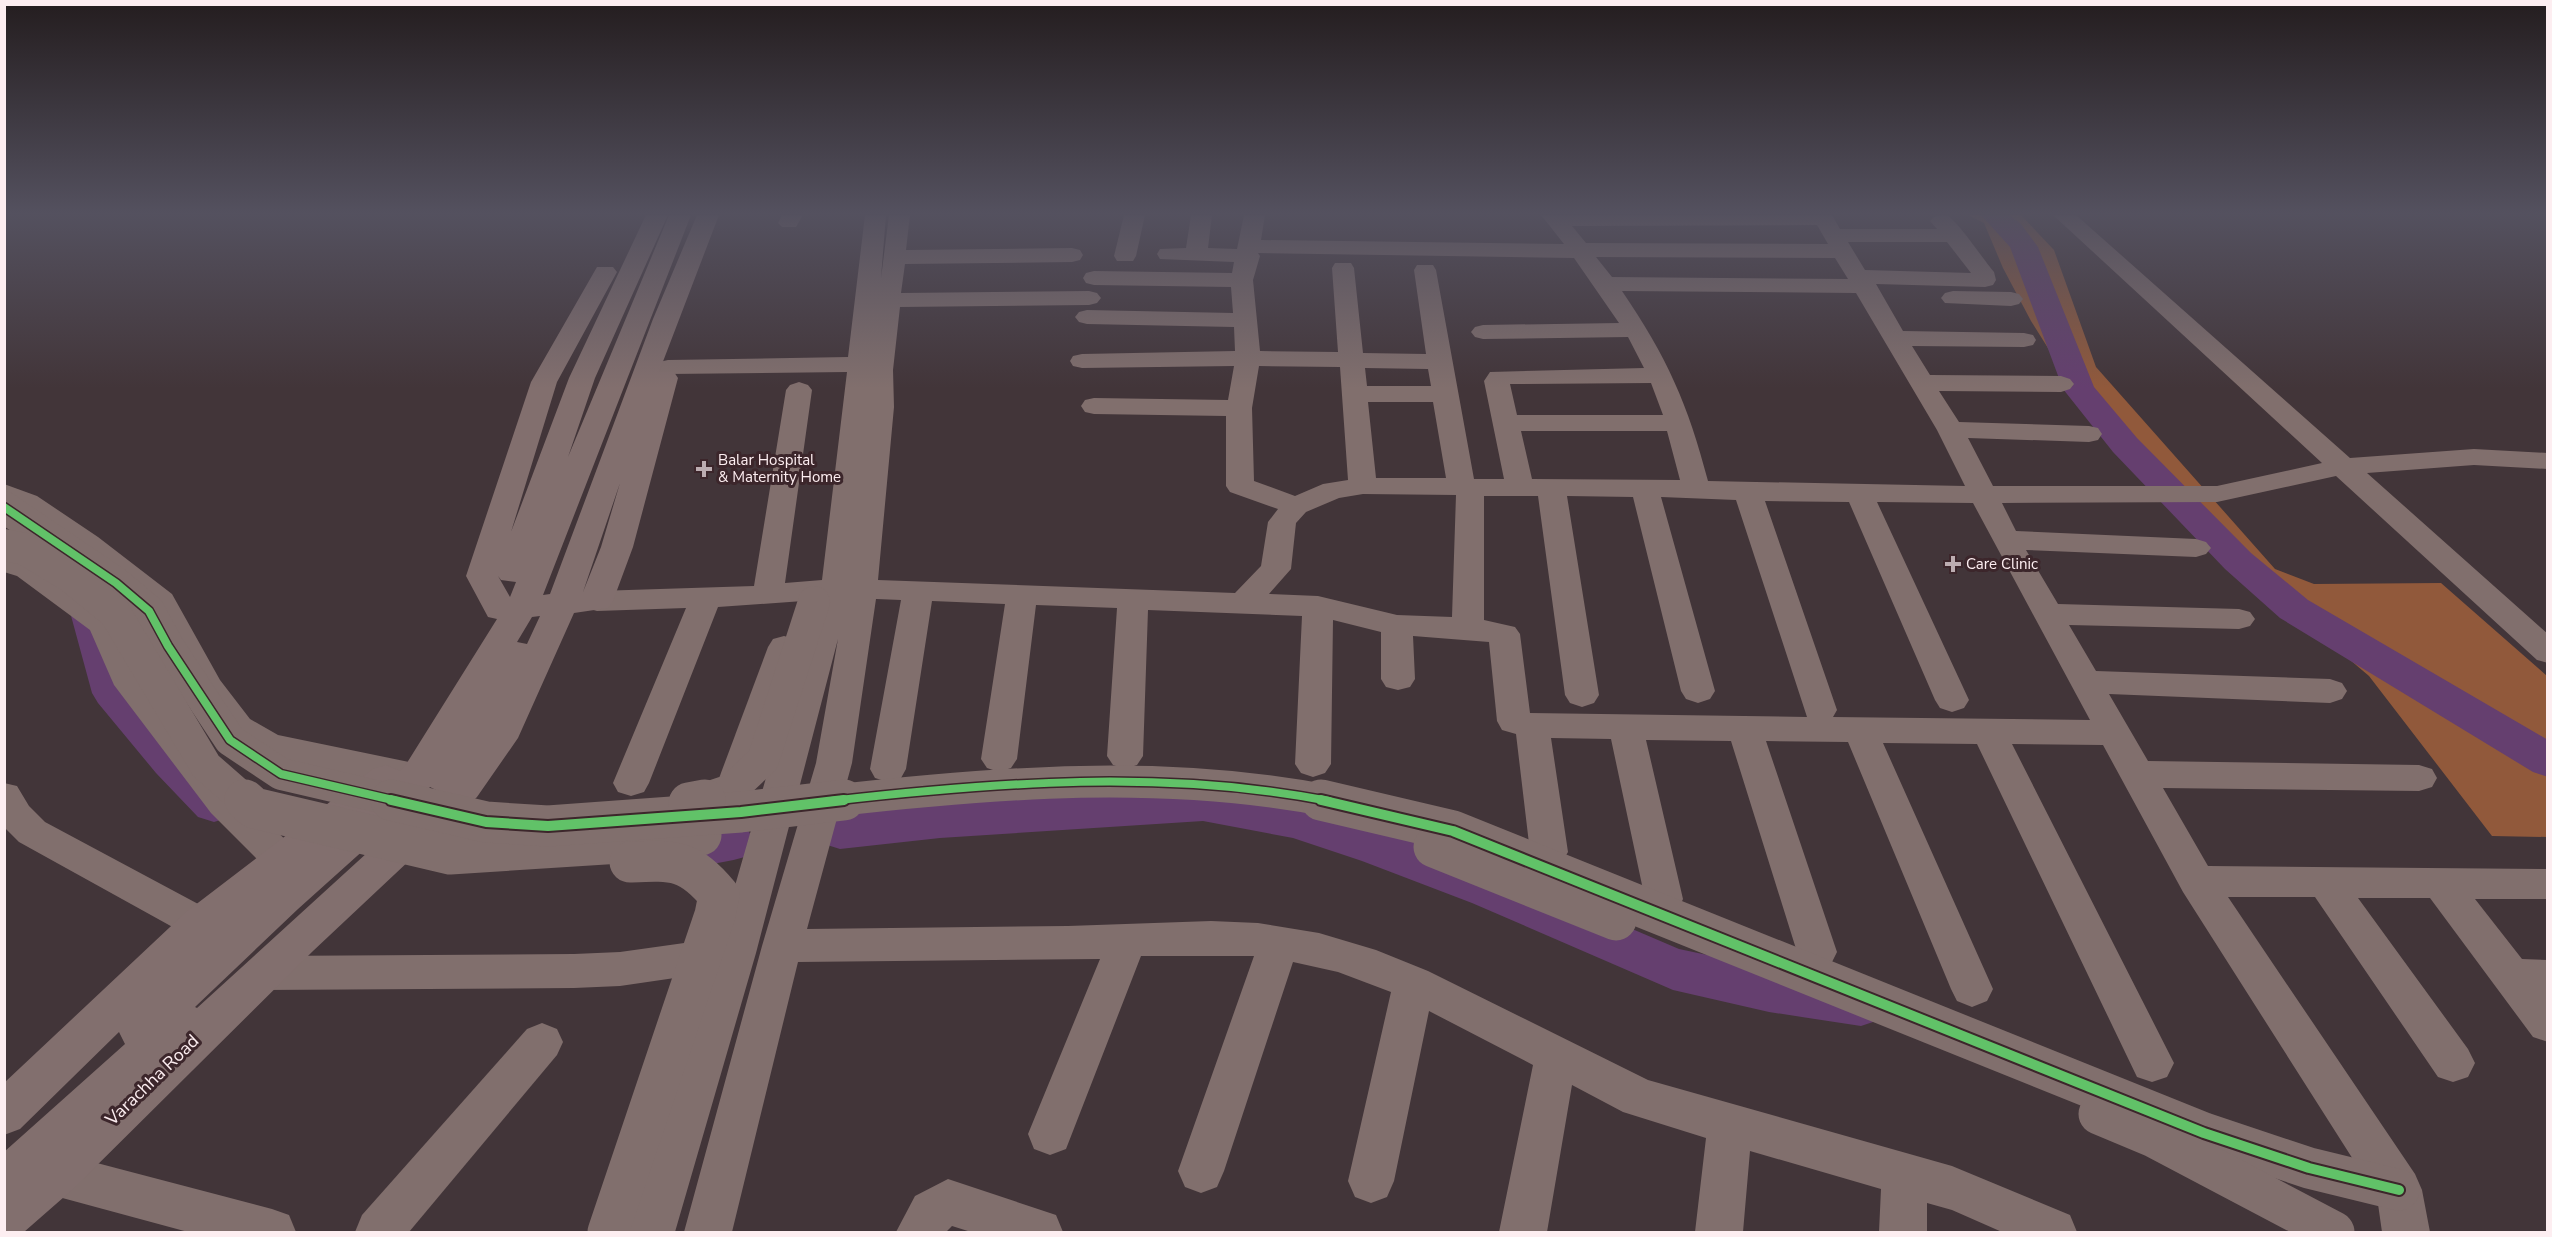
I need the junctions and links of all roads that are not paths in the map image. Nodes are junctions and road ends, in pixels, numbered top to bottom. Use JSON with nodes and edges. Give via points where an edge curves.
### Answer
{"nodes":[{"id":1,"x":605,"y":273,"type":"edge"},
{"id":2,"x":630,"y":273,"type":"edge"},
{"id":3,"x":660,"y":273,"type":"edge"},
{"id":4,"x":671,"y":273,"type":"edge"},
{"id":5,"x":684,"y":273,"type":"edge"},
{"id":6,"x":699,"y":273,"type":"edge"},
{"id":7,"x":869,"y":273,"type":"edge"},
{"id":8,"x":893,"y":273,"type":"edge"},
{"id":9,"x":1244,"y":273,"type":"edge"},
{"id":10,"x":1344,"y":273,"type":"edge"},
{"id":11,"x":1425,"y":273,"type":"edge"},
{"id":12,"x":1596,"y":273,"type":"edge"},
{"id":13,"x":1857,"y":273,"type":"edge"},
{"id":14,"x":1983,"y":273,"type":"edge"},
{"id":15,"x":2127,"y":273,"type":"edge"},
{"id":16,"x":1242,"y":280,"type":"junction"},
{"id":17,"x":1604,"y":284,"type":"junction"},
{"id":18,"x":1866,"y":286,"type":"junction"},
{"id":19,"x":1090,"y":298,"type":"junction"},
{"id":20,"x":2011,"y":299,"type":"dead end"},
{"id":21,"x":890,"y":300,"type":"junction"},
{"id":22,"x":1246,"y":320,"type":"junction"},
{"id":23,"x":1635,"y":330,"type":"junction"},
{"id":24,"x":1483,"y":332,"type":"dead end"},
{"id":25,"x":1895,"y":338,"type":"junction"},
{"id":26,"x":2024,"y":340,"type":"dead end"},
{"id":27,"x":1248,"y":358,"type":"junction"},
{"id":28,"x":1082,"y":361,"type":"dead end"},
{"id":29,"x":1354,"y":361,"type":"junction"},
{"id":30,"x":1439,"y":363,"type":"junction"},
{"id":31,"x":859,"y":364,"type":"junction"},
{"id":32,"x":668,"y":367,"type":"junction"},
{"id":33,"x":1660,"y":375,"type":"junction"},
{"id":34,"x":1923,"y":383,"type":"junction"},
{"id":35,"x":2061,"y":384,"type":"dead end"},
{"id":36,"x":799,"y":390,"type":"dead end"},
{"id":37,"x":1356,"y":394,"type":"junction"},
{"id":38,"x":1446,"y":394,"type":"junction"},
{"id":39,"x":1094,"y":406,"type":"dead end"},
{"id":40,"x":1239,"y":408,"type":"junction"},
{"id":41,"x":1506,"y":423,"type":"junction"},
{"id":42,"x":1678,"y":423,"type":"junction"},
{"id":43,"x":1950,"y":430,"type":"junction"},
{"id":44,"x":2089,"y":434,"type":"dead end"},
{"id":45,"x":2547,"y":461,"type":"edge"},
{"id":46,"x":2342,"y":466,"type":"junction"},
{"id":47,"x":1363,"y":486,"type":"junction"},
{"id":48,"x":1466,"y":487,"type":"junction"},
{"id":49,"x":1520,"y":487,"type":"junction"},
{"id":50,"x":1551,"y":487,"type":"junction"},
{"id":51,"x":1645,"y":489,"type":"junction"},
{"id":52,"x":1696,"y":489,"type":"junction"},
{"id":53,"x":4,"y":492,"type":"edge"},
{"id":54,"x":1748,"y":492,"type":"junction"},
{"id":55,"x":1859,"y":493,"type":"junction"},
{"id":56,"x":1984,"y":495,"type":"junction"},
{"id":57,"x":1296,"y":506,"type":"junction"},
{"id":58,"x":4,"y":507,"type":"edge"},
{"id":59,"x":2006,"y":540,"type":"junction"},
{"id":60,"x":4,"y":545,"type":"edge"},
{"id":61,"x":2196,"y":548,"type":"dead end"},
{"id":62,"x":4,"y":562,"type":"edge"},
{"id":63,"x":827,"y":593,"type":"junction"},
{"id":64,"x":918,"y":593,"type":"junction"},
{"id":65,"x":1022,"y":593,"type":"junction"},
{"id":66,"x":768,"y":595,"type":"junction"},
{"id":67,"x":706,"y":597,"type":"junction"},
{"id":68,"x":1133,"y":599,"type":"junction"},
{"id":69,"x":545,"y":604,"type":"junction"},
{"id":70,"x":1242,"y":604,"type":"junction"},
{"id":71,"x":1318,"y":606,"type":"junction"},
{"id":72,"x":2048,"y":614,"type":"junction"},
{"id":73,"x":2239,"y":619,"type":"dead end"},
{"id":74,"x":1397,"y":625,"type":"junction"},
{"id":75,"x":1468,"y":628,"type":"junction"},
{"id":76,"x":2547,"y":652,"type":"edge"},
{"id":77,"x":1398,"y":679,"type":"dead end"},
{"id":78,"x":2087,"y":682,"type":"junction"},
{"id":79,"x":1698,"y":691,"type":"dead end"},
{"id":80,"x":2330,"y":691,"type":"dead end"},
{"id":81,"x":1582,"y":695,"type":"dead end"},
{"id":82,"x":1952,"y":700,"type":"dead end"},
{"id":83,"x":1820,"y":710,"type":"dead end"},
{"id":84,"x":1532,"y":726,"type":"junction"},
{"id":85,"x":1626,"y":727,"type":"junction"},
{"id":86,"x":1744,"y":727,"type":"junction"},
{"id":87,"x":1859,"y":728,"type":"junction"},
{"id":88,"x":1989,"y":732,"type":"junction"},
{"id":89,"x":2113,"y":733,"type":"junction"},
{"id":90,"x":1125,"y":756,"type":"dead end"},
{"id":91,"x":999,"y":759,"type":"dead end"},
{"id":92,"x":1312,"y":764,"type":"dead end"},
{"id":93,"x":888,"y":769,"type":"dead end"},
{"id":94,"x":396,"y":771,"type":"junction"},
{"id":95,"x":2138,"y":774,"type":"junction"},
{"id":96,"x":2419,"y":778,"type":"dead end"},
{"id":97,"x":631,"y":783,"type":"dead end"},
{"id":98,"x":733,"y":789,"type":"dead end"},
{"id":99,"x":4,"y":796,"type":"edge"},
{"id":100,"x":486,"y":822,"type":"junction"},
{"id":101,"x":1549,"y":852,"type":"dead end"},
{"id":102,"x":450,"y":854,"type":"junction"},
{"id":103,"x":282,"y":860,"type":"junction"},
{"id":104,"x":2197,"y":881,"type":"junction"},
{"id":105,"x":2325,"y":882,"type":"junction"},
{"id":106,"x":2547,"y":884,"type":"edge"},
{"id":107,"x":2442,"y":885,"type":"junction"},
{"id":108,"x":1664,"y":899,"type":"dead end"},
{"id":109,"x":201,"y":924,"type":"junction"},
{"id":110,"x":1127,"y":942,"type":"junction"},
{"id":111,"x":1279,"y":943,"type":"junction"},
{"id":112,"x":782,"y":946,"type":"junction"},
{"id":113,"x":1817,"y":952,"type":"dead end"},
{"id":114,"x":736,"y":953,"type":"junction"},
{"id":115,"x":263,"y":973,"type":"junction"},
{"id":116,"x":2530,"y":977,"type":"edge"},
{"id":117,"x":1414,"y":983,"type":"junction"},
{"id":118,"x":1972,"y":989,"type":"dead end"},
{"id":119,"x":2547,"y":1024,"type":"edge"},
{"id":120,"x":542,"y":1042,"type":"dead end"},
{"id":121,"x":1556,"y":1055,"type":"junction"},
{"id":122,"x":2152,"y":1063,"type":"dead end"},
{"id":123,"x":2453,"y":1063,"type":"dead end"},
{"id":124,"x":4,"y":1114,"type":"edge"},
{"id":125,"x":1730,"y":1123,"type":"junction"},
{"id":126,"x":1050,"y":1134,"type":"dead end"},
{"id":127,"x":4,"y":1155,"type":"edge"},
{"id":128,"x":1201,"y":1171,"type":"dead end"},
{"id":129,"x":55,"y":1174,"type":"junction"},
{"id":130,"x":1904,"y":1174,"type":"junction"},
{"id":131,"x":1371,"y":1181,"type":"dead end"},
{"id":132,"x":4,"y":1184,"type":"edge"},
{"id":133,"x":2402,"y":1211,"type":"edge"},
{"id":134,"x":4,"y":1218,"type":"edge"},
{"id":135,"x":219,"y":1226,"type":"edge"},
{"id":136,"x":272,"y":1233,"type":"edge"},
{"id":137,"x":379,"y":1233,"type":"edge"},
{"id":138,"x":608,"y":1233,"type":"edge"},
{"id":139,"x":651,"y":1233,"type":"edge"},
{"id":140,"x":708,"y":1233,"type":"edge"},
{"id":141,"x":920,"y":1233,"type":"edge"},
{"id":142,"x":1039,"y":1233,"type":"edge"},
{"id":143,"x":1523,"y":1233,"type":"edge"},
{"id":144,"x":1719,"y":1233,"type":"edge"},
{"id":145,"x":1903,"y":1233,"type":"edge"},
{"id":146,"x":2053,"y":1233,"type":"edge"},
{"id":147,"x":2334,"y":1233,"type":"edge"}],
"edges":[{"from":1,"to":69,"type":"main road","via":[[544,382],[482,576]]},
{"from":2,"to":69,"type":"main road","via":[[582,378]]},
{"from":3,"to":69,"type":"main road"},
{"from":4,"to":69,"type":"main road","via":[[632,364]]},
{"from":5,"to":69,"type":"main road"},
{"from":6,"to":32,"type":"main road"},
{"from":7,"to":31,"type":"street"},
{"from":8,"to":21,"type":"street"},
{"from":9,"to":16,"type":"street"},
{"from":10,"to":29,"type":"street"},
{"from":11,"to":30,"type":"street"},
{"from":12,"to":17,"type":"street"},
{"from":13,"to":18,"type":"street"},
{"from":14,"to":18,"type":"street","via":[[1985,280]]},
{"from":15,"to":46,"type":"street"},
{"from":16,"to":19,"type":"street"},
{"from":16,"to":22,"type":"street"},
{"from":17,"to":18,"type":"street"},
{"from":17,"to":23,"type":"street"},
{"from":18,"to":20,"type":"street"},
{"from":18,"to":25,"type":"street"},
{"from":19,"to":21,"type":"street"},
{"from":19,"to":22,"type":"street"},
{"from":21,"to":63,"type":"street","via":[[880,370],[881,407]]},
{"from":22,"to":27,"type":"street"},
{"from":23,"to":24,"type":"street"},
{"from":23,"to":33,"type":"street"},
{"from":25,"to":26,"type":"street"},
{"from":25,"to":34,"type":"street"},
{"from":27,"to":28,"type":"street"},
{"from":27,"to":29,"type":"street"},
{"from":27,"to":40,"type":"street"},
{"from":29,"to":30,"type":"street"},
{"from":29,"to":37,"type":"street"},
{"from":30,"to":38,"type":"street"},
{"from":31,"to":32,"type":"street"},
{"from":31,"to":63,"type":"street"},
{"from":32,"to":69,"type":"main road","via":[[617,547]]},
{"from":33,"to":41,"type":"street","via":[[1499,377]]},
{"from":33,"to":42,"type":"street"},
{"from":34,"to":35,"type":"street"},
{"from":34,"to":43,"type":"street"},
{"from":36,"to":66,"type":"street"},
{"from":37,"to":38,"type":"street"},
{"from":37,"to":47,"type":"street"},
{"from":38,"to":48,"type":"street"},
{"from":39,"to":40,"type":"street"},
{"from":40,"to":57,"type":"street","via":[[1240,486]]},
{"from":41,"to":42,"type":"street"},
{"from":41,"to":49,"type":"street"},
{"from":42,"to":52,"type":"street"},
{"from":43,"to":44,"type":"street"},
{"from":43,"to":56,"type":"street"},
{"from":45,"to":46,"type":"street","via":[[2474,457]]},
{"from":46,"to":56,"type":"street","via":[[2217,495]]},
{"from":46,"to":76,"type":"street"},
{"from":47,"to":48,"type":"street"},
{"from":47,"to":57,"type":"street","via":[[1333,490]]},
{"from":48,"to":49,"type":"street"},
{"from":48,"to":75,"type":"street"},
{"from":49,"to":50,"type":"street"},
{"from":50,"to":51,"type":"street"},
{"from":50,"to":81,"type":"street"},
{"from":51,"to":52,"type":"street"},
{"from":51,"to":79,"type":"street"},
{"from":52,"to":54,"type":"street"},
{"from":53,"to":94,"type":"street","via":[[27,502],[88,543],[161,601],[207,686],[238,728],[268,745]]},
{"from":54,"to":55,"type":"street"},
{"from":54,"to":83,"type":"street"},
{"from":55,"to":56,"type":"street"},
{"from":55,"to":82,"type":"street"},
{"from":56,"to":59,"type":"street"},
{"from":57,"to":70,"type":"street","via":[[1282,522],[1276,568]]},
{"from":58,"to":100,"type":"street","bridge":true,"via":[[116,583],[148,611],[230,740],[281,774]]},
{"from":59,"to":61,"type":"street"},
{"from":59,"to":72,"type":"street"},
{"from":60,"to":102,"type":"street","bridge":true,"via":[[25,549],[70,577],[115,613],[206,766],[254,808]]},
{"from":62,"to":103,"type":"street","via":[[28,569],[103,624],[126,677],[224,803]]},
{"from":63,"to":64,"type":"street"},
{"from":63,"to":66,"type":"street"},
{"from":63,"to":98,"type":"street"},
{"from":63,"to":100,"type":"street","bridge":true,"via":[[763,760],[747,780],[722,797],[632,808],[508,812]]},
{"from":63,"to":112,"type":"street","via":[[834,764]]},
{"from":63,"to":114,"type":"street"},
{"from":64,"to":65,"type":"street"},
{"from":64,"to":93,"type":"street"},
{"from":65,"to":68,"type":"street"},
{"from":65,"to":91,"type":"street"},
{"from":66,"to":67,"type":"street"},
{"from":67,"to":69,"type":"street"},
{"from":67,"to":97,"type":"street"},
{"from":68,"to":70,"type":"street"},
{"from":68,"to":90,"type":"street"},
{"from":69,"to":94,"type":"main road"},
{"from":69,"to":115,"type":"main road","name":"Varachha Road","via":[[500,738],[464,787]]},
{"from":69,"to":127,"type":"main road","via":[[412,785],[284,897]]},
{"from":69,"to":132,"type":"main road","via":[[450,774]]},
{"from":70,"to":71,"type":"street"},
{"from":71,"to":74,"type":"street"},
{"from":71,"to":92,"type":"street"},
{"from":72,"to":73,"type":"street"},
{"from":72,"to":78,"type":"street"},
{"from":74,"to":75,"type":"street"},
{"from":74,"to":77,"type":"street"},
{"from":75,"to":84,"type":"street","via":[[1504,634],[1514,721]]},
{"from":78,"to":80,"type":"street"},
{"from":78,"to":89,"type":"street"},
{"from":84,"to":85,"type":"street"},
{"from":84,"to":101,"type":"street"},
{"from":85,"to":86,"type":"street"},
{"from":85,"to":108,"type":"street"},
{"from":86,"to":87,"type":"street"},
{"from":86,"to":113,"type":"street"},
{"from":87,"to":88,"type":"street"},
{"from":87,"to":118,"type":"street"},
{"from":88,"to":89,"type":"street"},
{"from":88,"to":122,"type":"street"},
{"from":89,"to":95,"type":"street"},
{"from":94,"to":103,"type":"main road"},
{"from":95,"to":96,"type":"street"},
{"from":95,"to":104,"type":"street"},
{"from":99,"to":109,"type":"street","via":[[32,832]]},
{"from":100,"to":133,"type":"street","bridge":true,"via":[[548,826],[741,812],[934,789],[1130,780],[1271,790],[1343,804],[1454,831],[2204,1133],[2309,1168]]},
{"from":102,"to":138,"type":"street","bridge":true,"via":[[468,868],[683,861],[719,895]]},
{"from":102,"to":147,"type":"street","bridge":true,"via":[[652,841],[838,816],[1133,798],[1280,806],[1446,851],[1904,1034],[2154,1137]]},
{"from":103,"to":109,"type":"main road"},
{"from":104,"to":105,"type":"street"},
{"from":104,"to":133,"type":"street"},
{"from":105,"to":107,"type":"street"},
{"from":105,"to":123,"type":"street"},
{"from":106,"to":107,"type":"street"},
{"from":107,"to":116,"type":"street"},
{"from":109,"to":124,"type":"main road"},
{"from":110,"to":111,"type":"street","via":[[1219,938]]},
{"from":110,"to":112,"type":"street"},
{"from":110,"to":126,"type":"street"},
{"from":111,"to":117,"type":"street","via":[[1337,953]]},
{"from":111,"to":128,"type":"street"},
{"from":112,"to":140,"type":"street"},
{"from":114,"to":115,"type":"street","via":[[620,969],[573,971]]},
{"from":114,"to":139,"type":"street"},
{"from":115,"to":129,"type":"main road","name":"Varachha Road"},
{"from":116,"to":119,"type":"street"},
{"from":117,"to":121,"type":"street"},
{"from":117,"to":131,"type":"street"},
{"from":120,"to":137,"type":"street"},
{"from":121,"to":125,"type":"street","via":[[1639,1098]]},
{"from":121,"to":143,"type":"street"},
{"from":125,"to":130,"type":"street"},
{"from":125,"to":144,"type":"street"},
{"from":129,"to":134,"type":"main road","name":"Varachha Road"},
{"from":129,"to":135,"type":"street"},
{"from":130,"to":145,"type":"street"},
{"from":130,"to":146,"type":"street","via":[[1983,1200]]},
{"from":135,"to":136,"type":"street"},
{"from":141,"to":142,"type":"street","via":[[932,1212],[948,1202]]}]}
